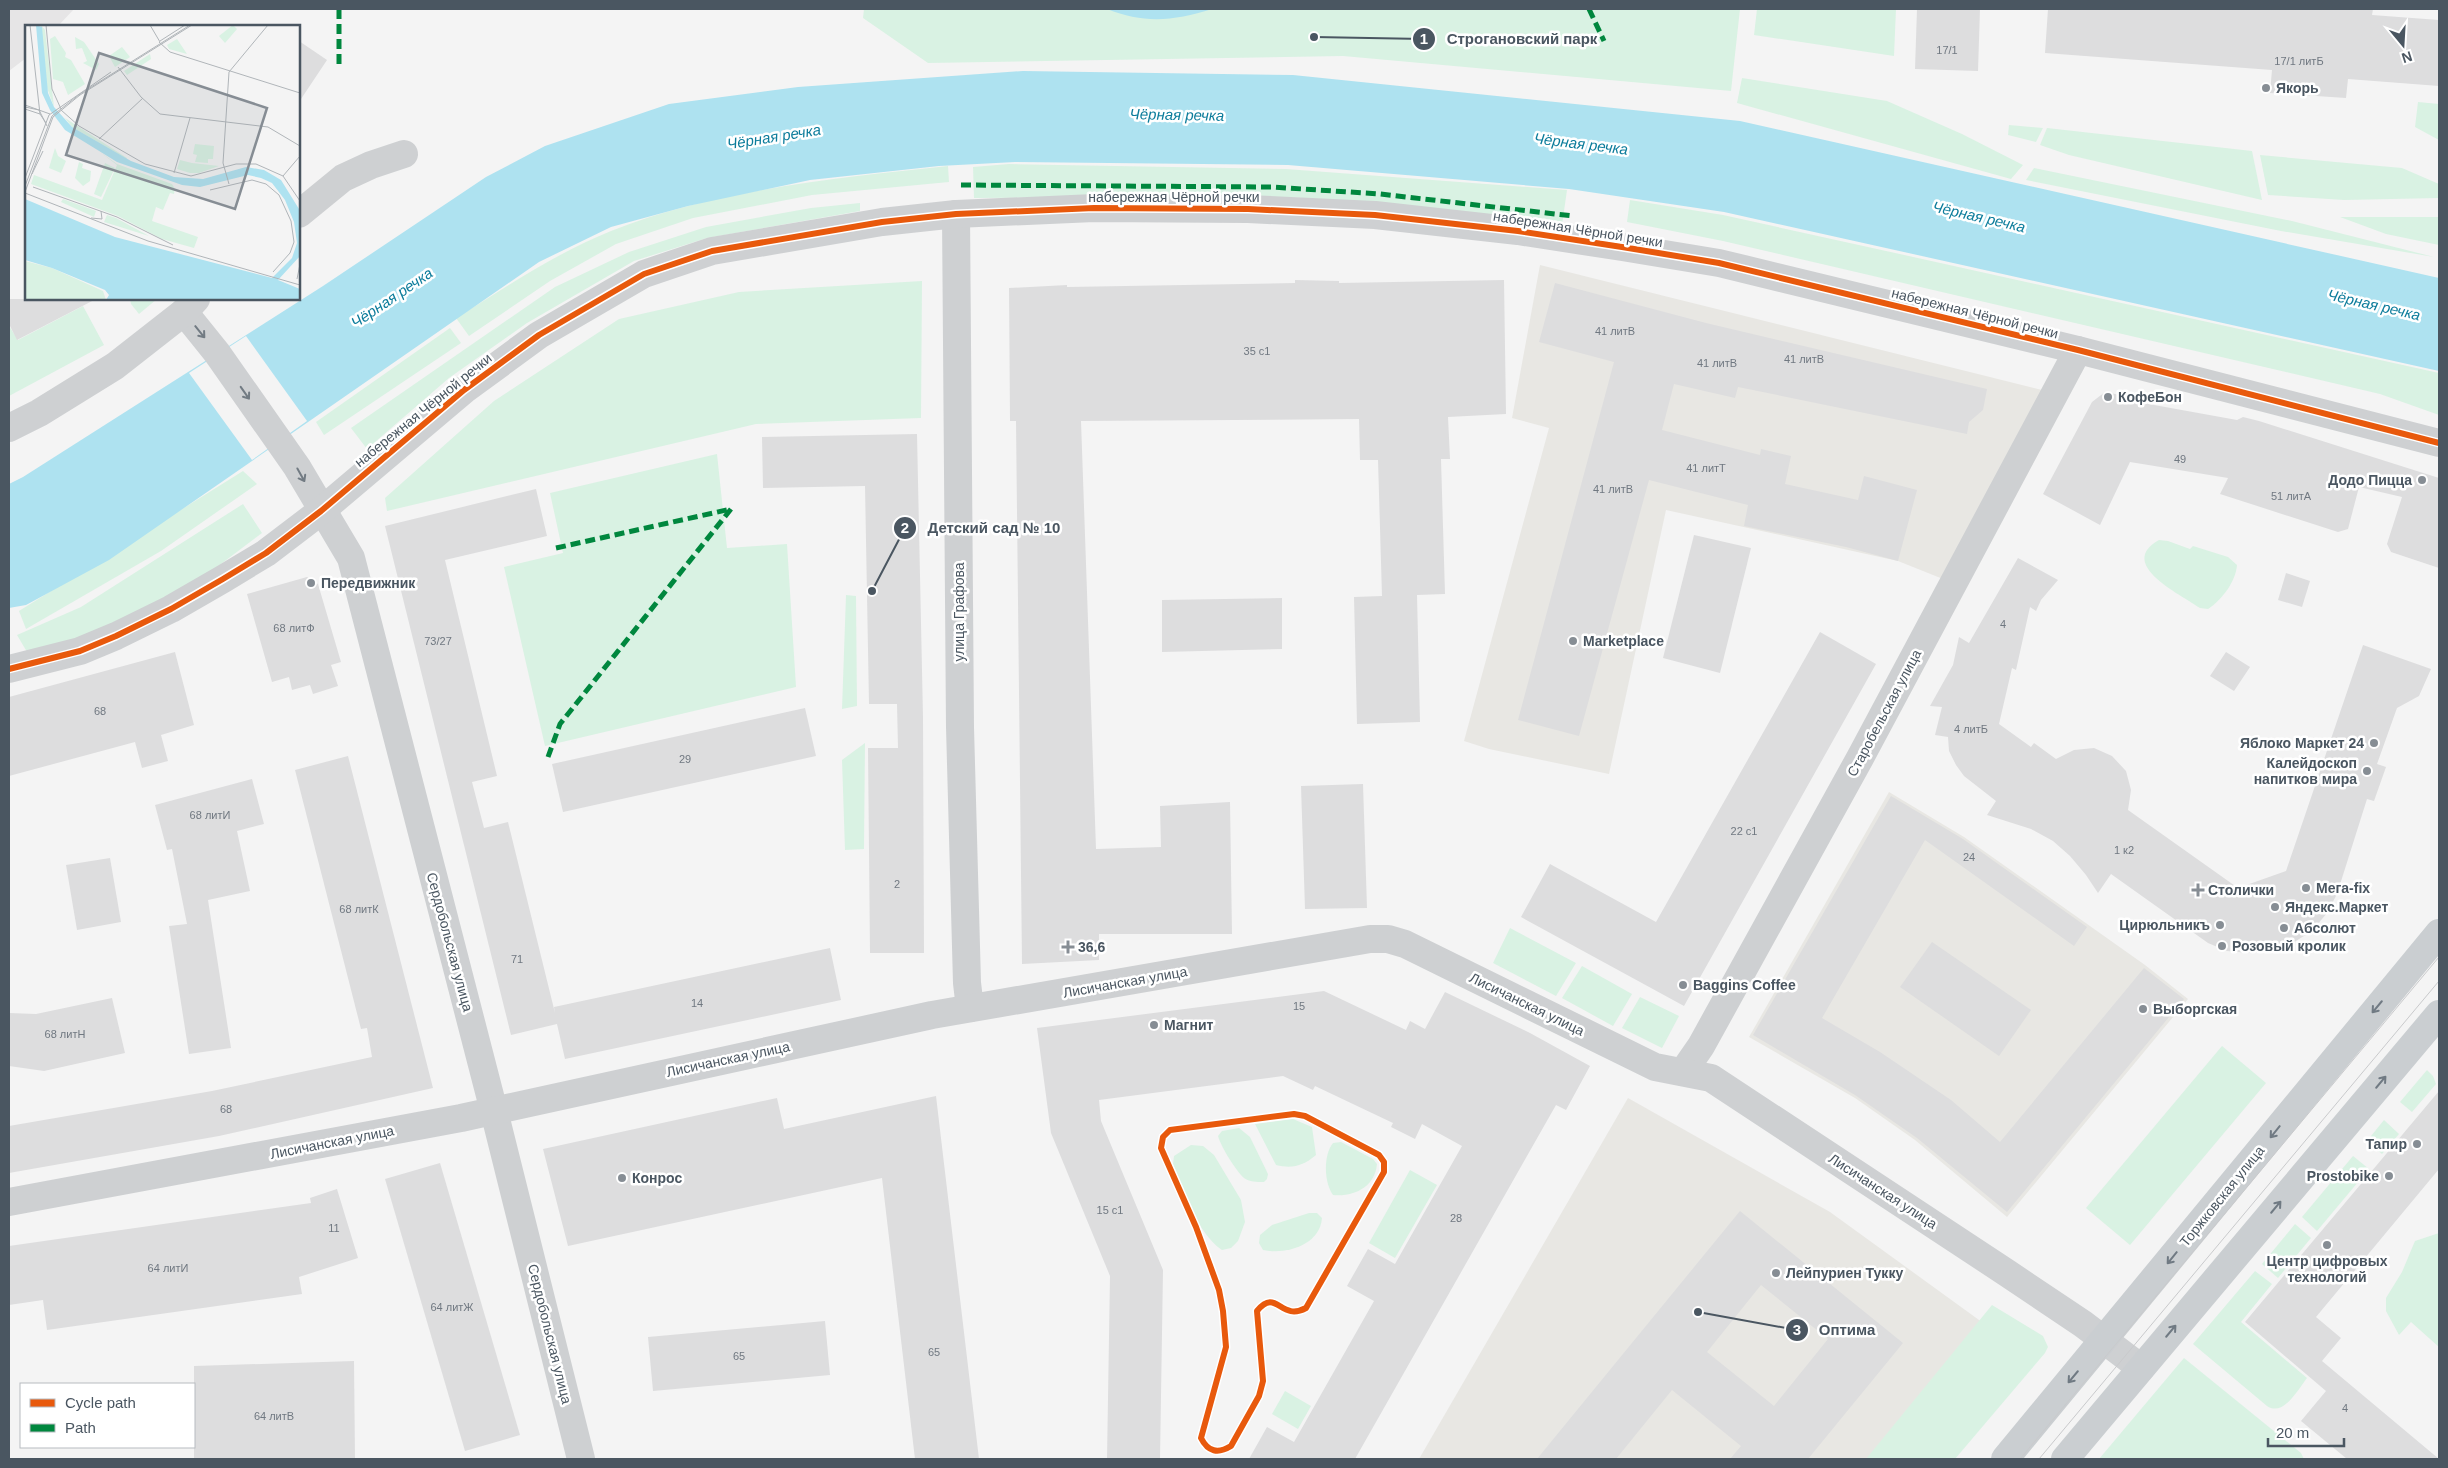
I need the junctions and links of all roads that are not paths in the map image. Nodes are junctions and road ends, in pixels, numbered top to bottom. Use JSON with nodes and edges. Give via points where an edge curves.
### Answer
{"nodes":[{"id":1,"x":404,"y":154,"type":"dead end"},
{"id":2,"x":300,"y":213,"type":"edge"},
{"id":3,"x":956,"y":214,"type":"junction"},
{"id":4,"x":190,"y":305,"type":"edge"},
{"id":5,"x":2078,"y":350,"type":"junction"},
{"id":6,"x":9,"y":428,"type":"edge"},
{"id":7,"x":2439,"y":443,"type":"edge"},
{"id":8,"x":321,"y":511,"type":"junction"},
{"id":9,"x":9,"y":669,"type":"edge"},
{"id":10,"x":2439,"y":932,"type":"edge"},
{"id":11,"x":970,"y":1008,"type":"junction"},
{"id":12,"x":2439,"y":1014,"type":"edge"},
{"id":13,"x":1683,"y":1072,"type":"junction"},
{"id":14,"x":494,"y":1111,"type":"junction"},
{"id":15,"x":9,"y":1202,"type":"edge"},
{"id":16,"x":2104,"y":1340,"type":"junction"},
{"id":17,"x":2141,"y":1368,"type":"junction"},
{"id":18,"x":581,"y":1459,"type":"edge"},
{"id":19,"x":2006,"y":1459,"type":"edge"},
{"id":20,"x":2065,"y":1459,"type":"edge"}],
"edges":[{"from":1,"to":2,"type":"street","via":[[343,178]]},
{"from":3,"to":5,"type":"street","name":"набережная Чёрной речки","via":[[1094,208],[1248,209],[1375,215],[1518,231],[1719,263]]},
{"from":3,"to":8,"type":"street","name":"набережная Чёрной речки","via":[[882,222],[712,251],[644,274],[539,336],[464,390]]},
{"from":3,"to":11,"type":"street","name":"улица Графова","via":[[960,727]]},
{"from":4,"to":6,"type":"street","via":[[115,366]]},
{"from":4,"to":8,"type":"street","name":"Сердобольская улица","one_way":true,"via":[[217,353],[297,467]]},
{"from":5,"to":7,"type":"street","name":"набережная Чёрной речки"},
{"from":5,"to":13,"type":"street","name":"Старобельская улица","via":[[1855,766],[1701,1046]]},
{"from":8,"to":9,"type":"street","name":"набережная Чёрной речки","via":[[266,552],[171,609],[80,651]]},
{"from":8,"to":14,"type":"street","name":"Сердобольская улица","via":[[352,562]]},
{"from":10,"to":16,"type":"main road","name":"Торжковская улица","one_way":true},
{"from":11,"to":13,"type":"street","name":"Лисичанская улица","via":[[1370,939],[1388,940],[1405,944],[1655,1067]]},
{"from":11,"to":14,"type":"street","name":"Лисичанская улица","via":[[855,1030]]},
{"from":17,"to":12,"type":"main road","one_way":true},
{"from":13,"to":16,"type":"street","name":"Лисичанская улица","via":[[1711,1078]]},
{"from":14,"to":15,"type":"street","name":"Лисичанская улица"},
{"from":14,"to":18,"type":"street","name":"Сердобольская улица"},
{"from":16,"to":17,"type":"street","name":"Лисичанская улица"},
{"from":16,"to":19,"type":"main road","name":"Торжковская улица","one_way":true},
{"from":17,"to":20,"type":"main road"}]}
